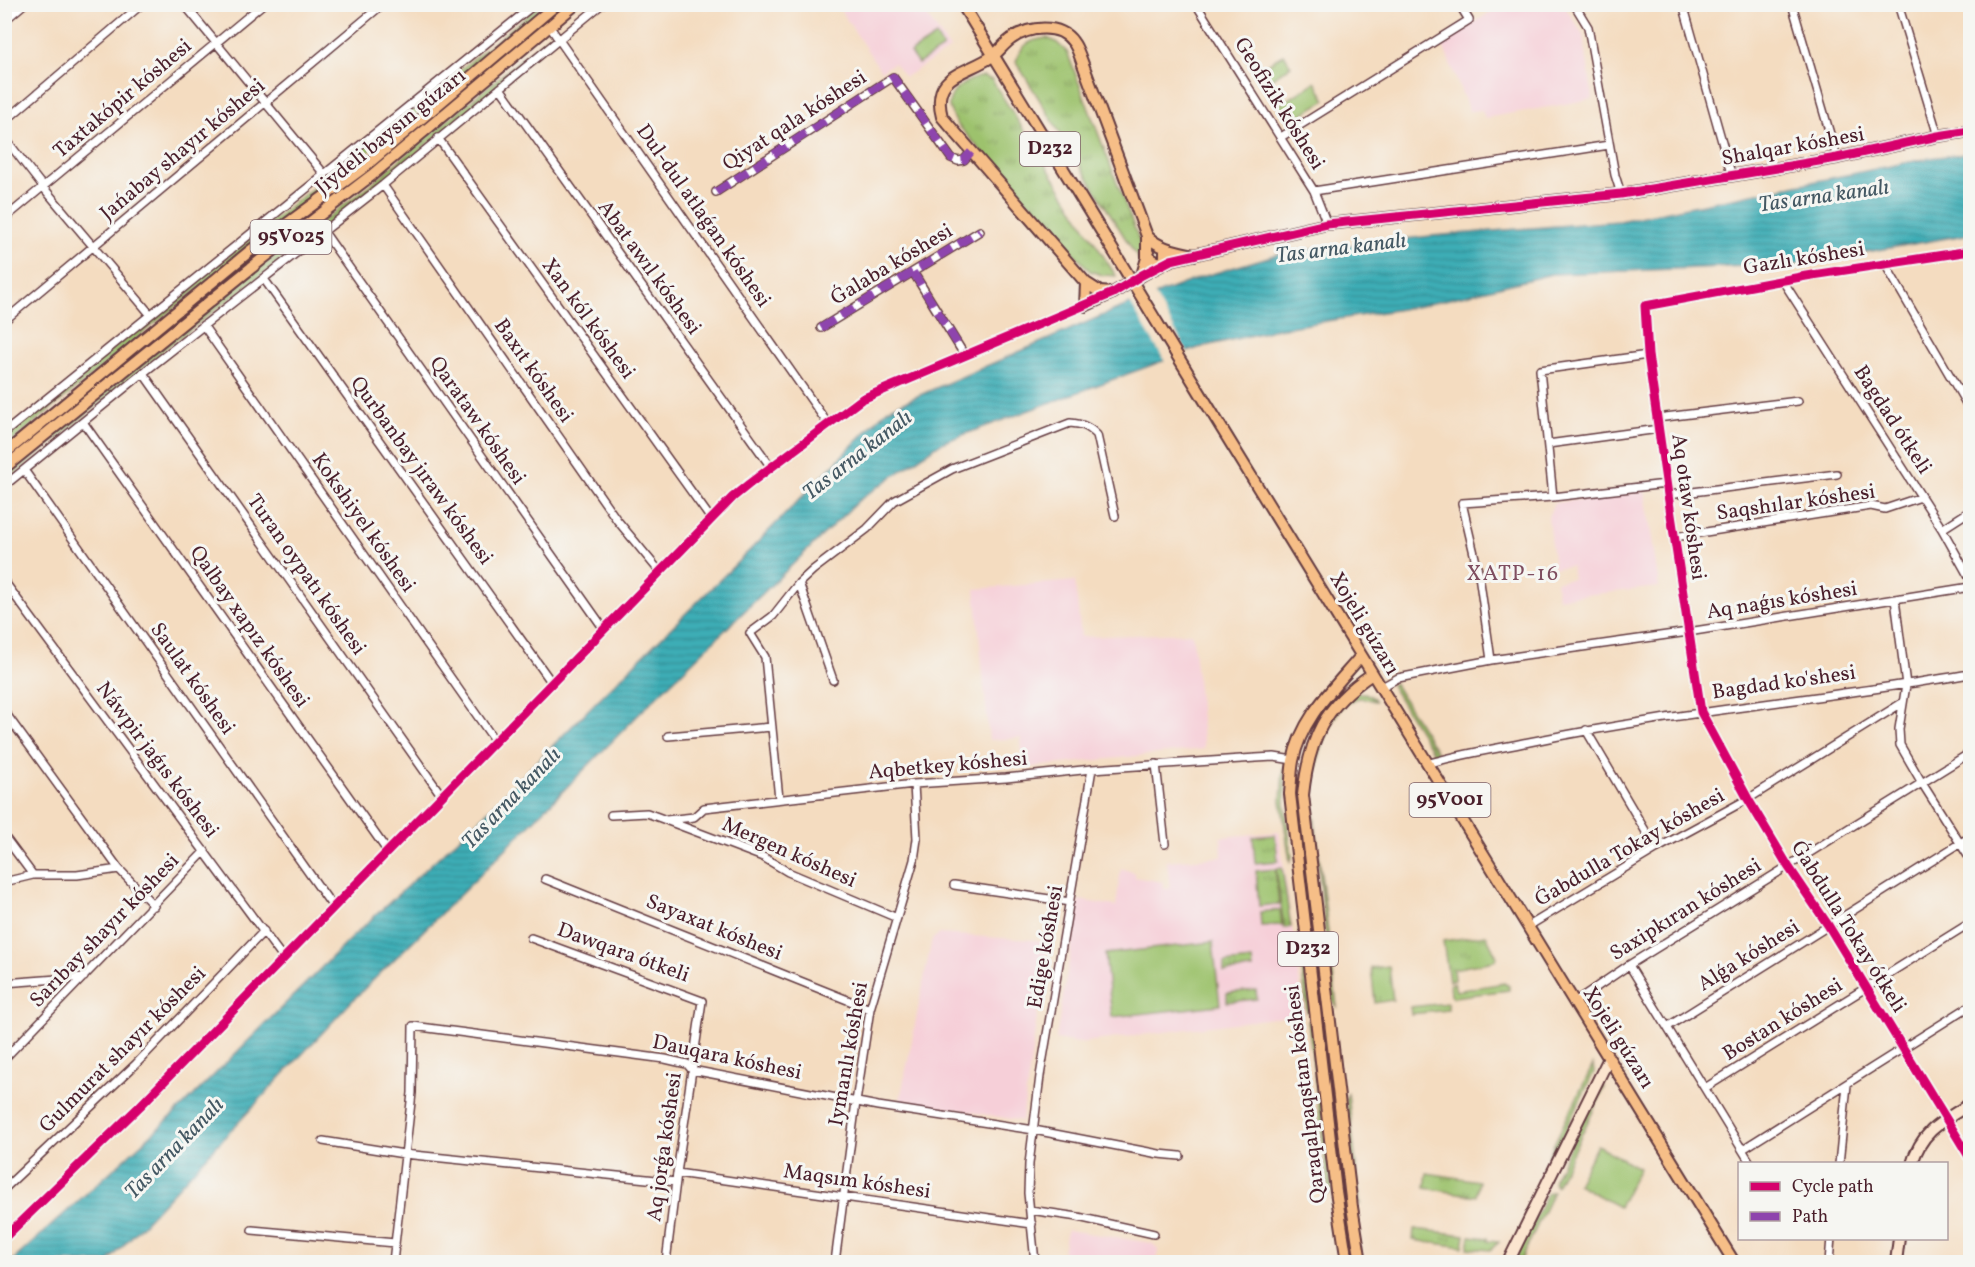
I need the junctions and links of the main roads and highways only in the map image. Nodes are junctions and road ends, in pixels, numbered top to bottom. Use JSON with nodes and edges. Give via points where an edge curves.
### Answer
{"nodes":[{"id":1,"x":576,"y":4,"type":"edge"},
{"id":2,"x":962,"y":4,"type":"edge"},
{"id":3,"x":550,"y":7,"type":"edge"},
{"id":4,"x":993,"y":56,"type":"junction"},
{"id":5,"x":1147,"y":236,"type":"junction"},
{"id":6,"x":1165,"y":248,"type":"junction"},
{"id":7,"x":1148,"y":253,"type":"junction"},
{"id":8,"x":1194,"y":255,"type":"road end"},
{"id":9,"x":1142,"y":275,"type":"road end"},
{"id":10,"x":1086,"y":283,"type":"junction"},
{"id":11,"x":1113,"y":293,"type":"road end"},
{"id":12,"x":1085,"y":306,"type":"road end"},
{"id":13,"x":4,"y":453,"type":"edge"},
{"id":14,"x":4,"y":468,"type":"edge"},
{"id":15,"x":1361,"y":656,"type":"junction"},
{"id":16,"x":1347,"y":672,"type":"junction"},
{"id":17,"x":1372,"y":674,"type":"junction"},
{"id":18,"x":1358,"y":683,"type":"junction"},
{"id":19,"x":1329,"y":1015,"type":"junction"},
{"id":20,"x":1317,"y":1017,"type":"junction"},
{"id":21,"x":1352,"y":1208,"type":"junction"},
{"id":22,"x":1338,"y":1209,"type":"junction"},
{"id":23,"x":1347,"y":1263,"type":"edge"},
{"id":24,"x":1361,"y":1263,"type":"edge"},
{"id":25,"x":1734,"y":1263,"type":"edge"}],
"edges":[{"from":1,"to":14,"type":"main road","name":"Jiydeli baysın gúzarı","number":"95V025","via":[[372,175]]},
{"from":2,"to":4,"type":"main road","name":"Xojeli gúzarı","number":"D232"},
{"from":3,"to":13,"type":"main road","name":"Jiydeli baysın gúzarı","number":"95V025","via":[[363,168],[250,251]]},
{"from":4,"to":5,"type":"main road","via":[[1010,39],[1040,28],[1053,28],[1073,42]]},
{"from":4,"to":10,"type":"main road","via":[[947,83],[940,94],[942,117]]},
{"from":4,"to":15,"type":"main road","name":"Xojeli gúzarı","number":"D232","bridge":true},
{"from":5,"to":6,"type":"main road"},
{"from":5,"to":7,"type":"main road"},
{"from":6,"to":7,"type":"main road","via":[[1161,264]]},
{"from":6,"to":8,"type":"main road"},
{"from":7,"to":9,"type":"main road"},
{"from":10,"to":11,"type":"main road","via":[[1100,292]]},
{"from":10,"to":12,"type":"main road"},
{"from":15,"to":16,"type":"main road","name":"Qaraqalpaqstan kóshesi","number":"D232"},
{"from":15,"to":17,"type":"main road","name":"Xojeli gúzarı","number":"D232"},
{"from":16,"to":18,"type":"main road","via":[[1357,674]]},
{"from":16,"to":20,"type":"main road","name":"Qaraqalpaqstan kóshesi","number":"D232","via":[[1316,708],[1301,737],[1293,760],[1290,794]]},
{"from":17,"to":18,"type":"main road","name":"Qaraqalpaqstan kóshesi","number":"D232"},
{"from":17,"to":25,"type":"main road","name":"Xojeli gúzarı","number":"95V001"},
{"from":18,"to":19,"type":"main road","name":"Qaraqalpaqstan kóshesi","number":"D232","via":[[1333,706],[1322,724],[1306,767],[1303,795]]},
{"from":19,"to":20,"type":"main road"},
{"from":19,"to":21,"type":"main road","name":"Qaraqalpaqstan kóshesi","number":"D232"},
{"from":20,"to":22,"type":"main road","name":"Qaraqalpaqstan kóshesi","number":"D232"},
{"from":21,"to":22,"type":"main road"},
{"from":21,"to":24,"type":"main road","name":"Qaraqalpaqstan kóshesi","number":"D232"},
{"from":22,"to":23,"type":"main road","name":"Qaraqalpaqstan kóshesi","number":"D232"}]}
